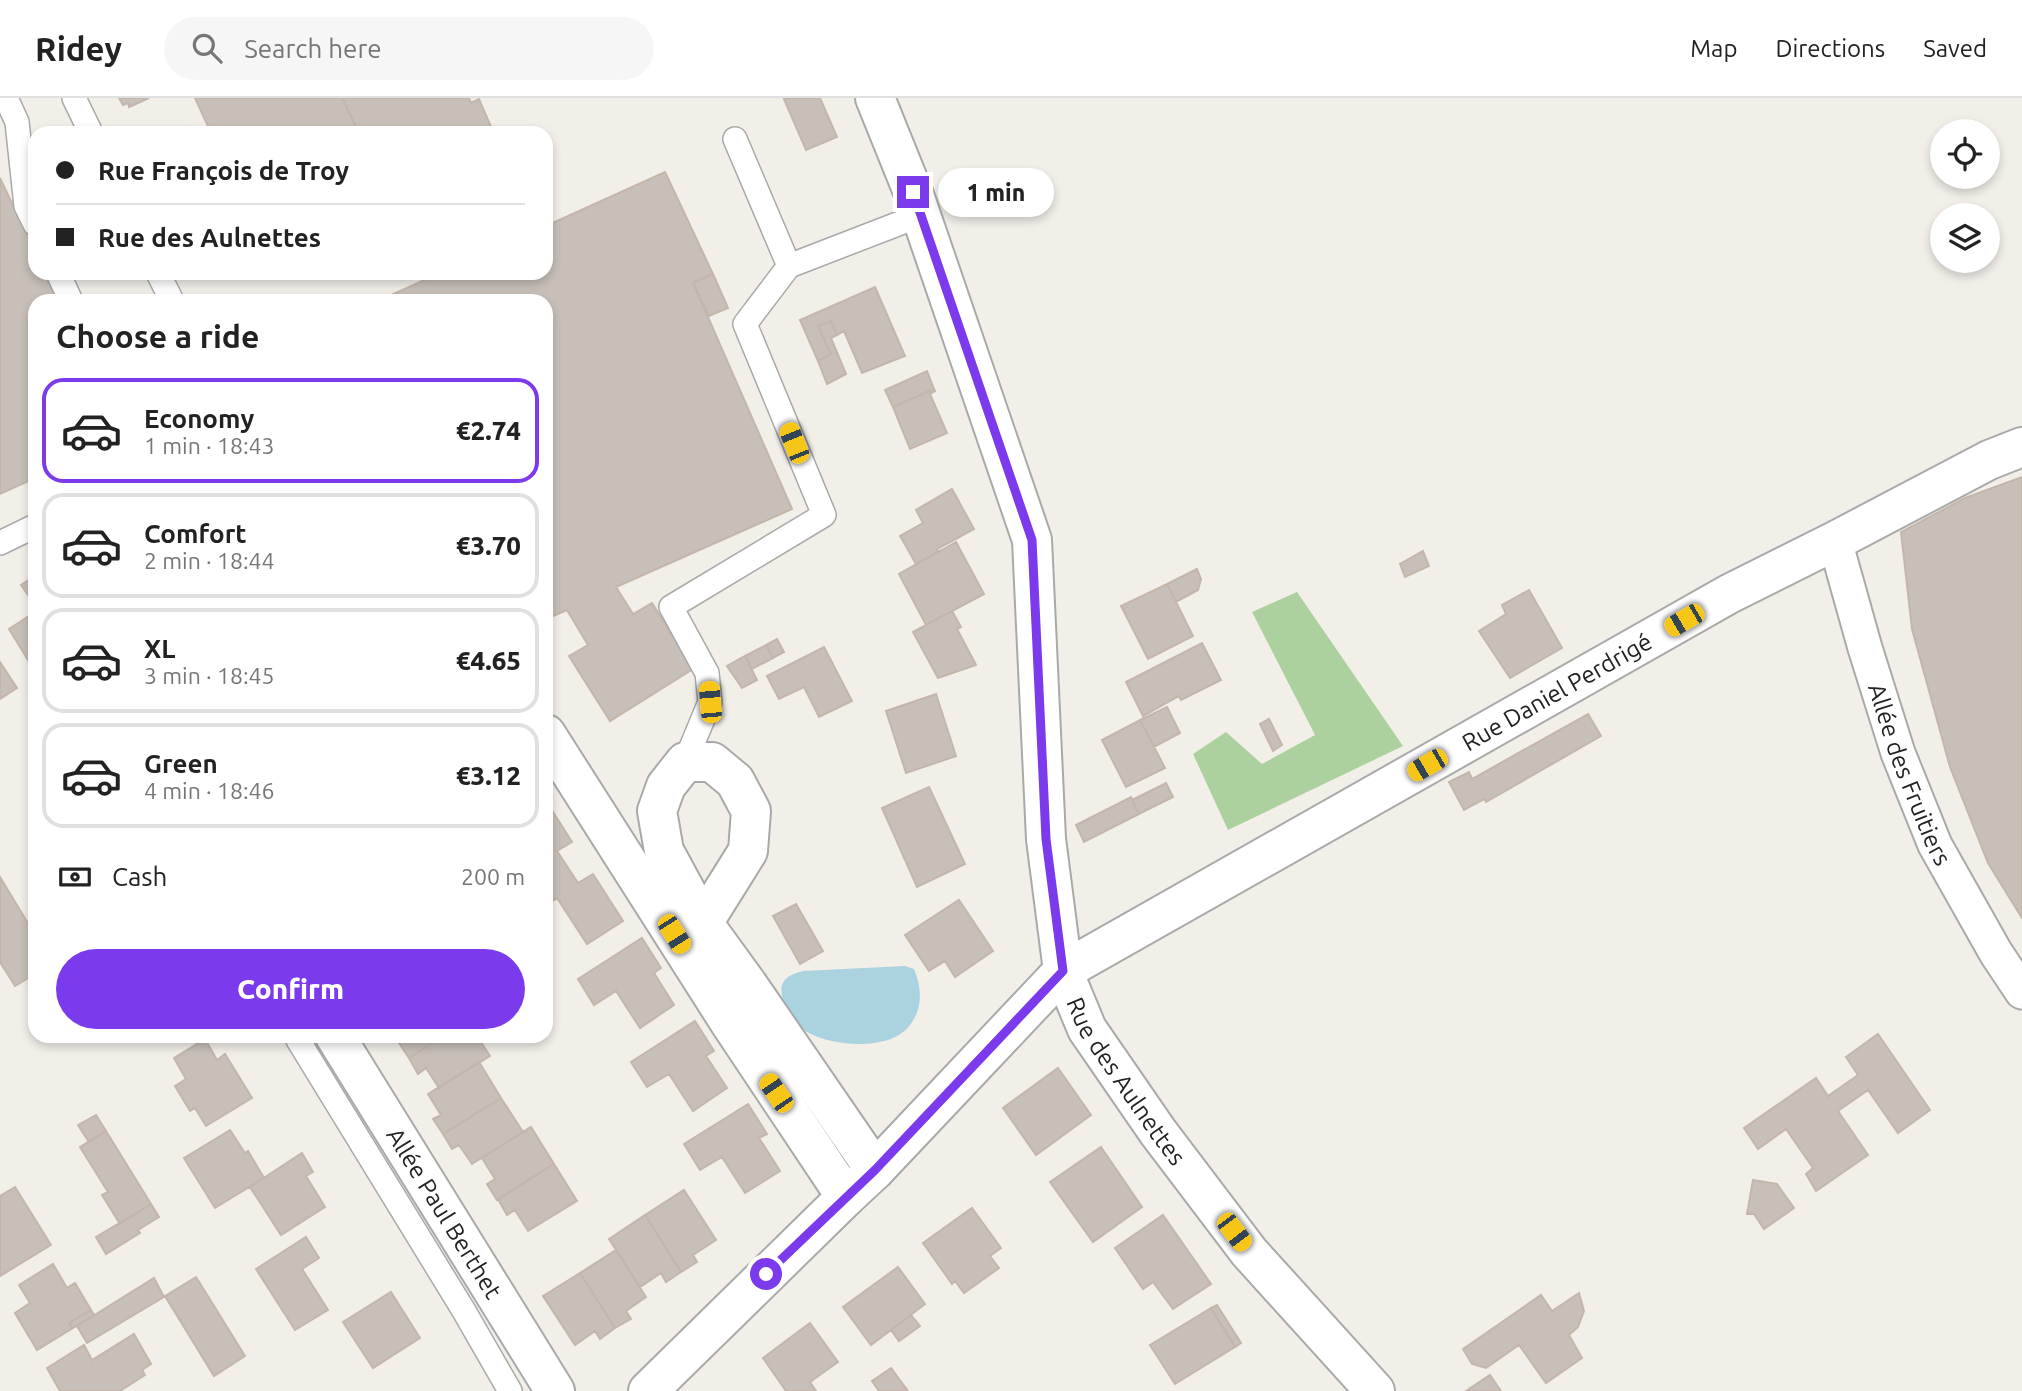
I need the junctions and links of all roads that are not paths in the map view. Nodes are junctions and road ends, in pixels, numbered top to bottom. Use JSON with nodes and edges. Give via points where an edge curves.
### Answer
{"nodes":[{"id":1,"x":6,"y":98,"type":"edge"},
{"id":2,"x":74,"y":98,"type":"edge"},
{"id":3,"x":875,"y":98,"type":"edge"},
{"id":4,"x":88,"y":126,"type":"edge"},
{"id":5,"x":735,"y":139,"type":"dead end"},
{"id":6,"x":28,"y":210,"type":"edge"},
{"id":7,"x":921,"y":215,"type":"junction"},
{"id":8,"x":789,"y":266,"type":"junction"},
{"id":9,"x":2022,"y":447,"type":"edge"},
{"id":10,"x":28,"y":530,"type":"edge"},
{"id":11,"x":1835,"y":541,"type":"junction"},
{"id":12,"x":0,"y":544,"type":"edge"},
{"id":13,"x":553,"y":745,"type":"edge"},
{"id":14,"x":685,"y":762,"type":"junction"},
{"id":15,"x":703,"y":923,"type":"junction"},
{"id":16,"x":1063,"y":971,"type":"junction"},
{"id":17,"x":2022,"y":992,"type":"edge"},
{"id":18,"x":320,"y":1043,"type":"edge"},
{"id":19,"x":320,"y":1043,"type":"edge"},
{"id":20,"x":875,"y":1170,"type":"junction"},
{"id":21,"x":846,"y":1197,"type":"junction"},
{"id":22,"x":510,"y":1391,"type":"edge"},
{"id":23,"x":555,"y":1391,"type":"edge"},
{"id":24,"x":648,"y":1391,"type":"edge"},
{"id":25,"x":1375,"y":1391,"type":"edge"}],
"edges":[{"from":1,"to":6,"type":"lane","via":[[18,122]]},
{"from":2,"to":4,"type":"lane"},
{"from":3,"to":7,"type":"street","name":"Rue des Aulnettes"},
{"from":5,"to":8,"type":"lane"},
{"from":7,"to":8,"type":"lane"},
{"from":7,"to":16,"type":"street","name":"Rue des Aulnettes","via":[[1032,540],[1046,839]]},
{"from":8,"to":14,"type":"lane","via":[[745,324],[824,515],[671,607],[707,673],[710,702]]},
{"from":9,"to":11,"type":"street","name":"Rue Daniel Perdrigé"},
{"from":10,"to":12,"type":"lane"},
{"from":11,"to":16,"type":"street","name":"Rue Daniel Perdrigé","via":[[1729,594]]},
{"from":11,"to":17,"type":"street","name":"Allée des Fruitiers","via":[[1898,753],[1935,845]]},
{"from":13,"to":21,"type":"street"},
{"from":14,"to":15,"type":"street","via":[[666,786],[657,811],[664,850]]},
{"from":14,"to":15,"type":"street","via":[[712,762],[735,781],[751,811],[748,850]]},
{"from":15,"to":20,"type":"street"},
{"from":16,"to":20,"type":"street","name":"Rue Daniel Perdrigé"},
{"from":16,"to":25,"type":"street","name":"Rue des Aulnettes","via":[[1087,1029],[1158,1132],[1249,1252]]},
{"from":18,"to":22,"type":"lane"},
{"from":19,"to":23,"type":"street","name":"Allée Paul Berthet"},
{"from":20,"to":21,"type":"street","name":"Rue Daniel Perdrigé"},
{"from":21,"to":24,"type":"street","name":"Rue Daniel Perdrigé"}]}
